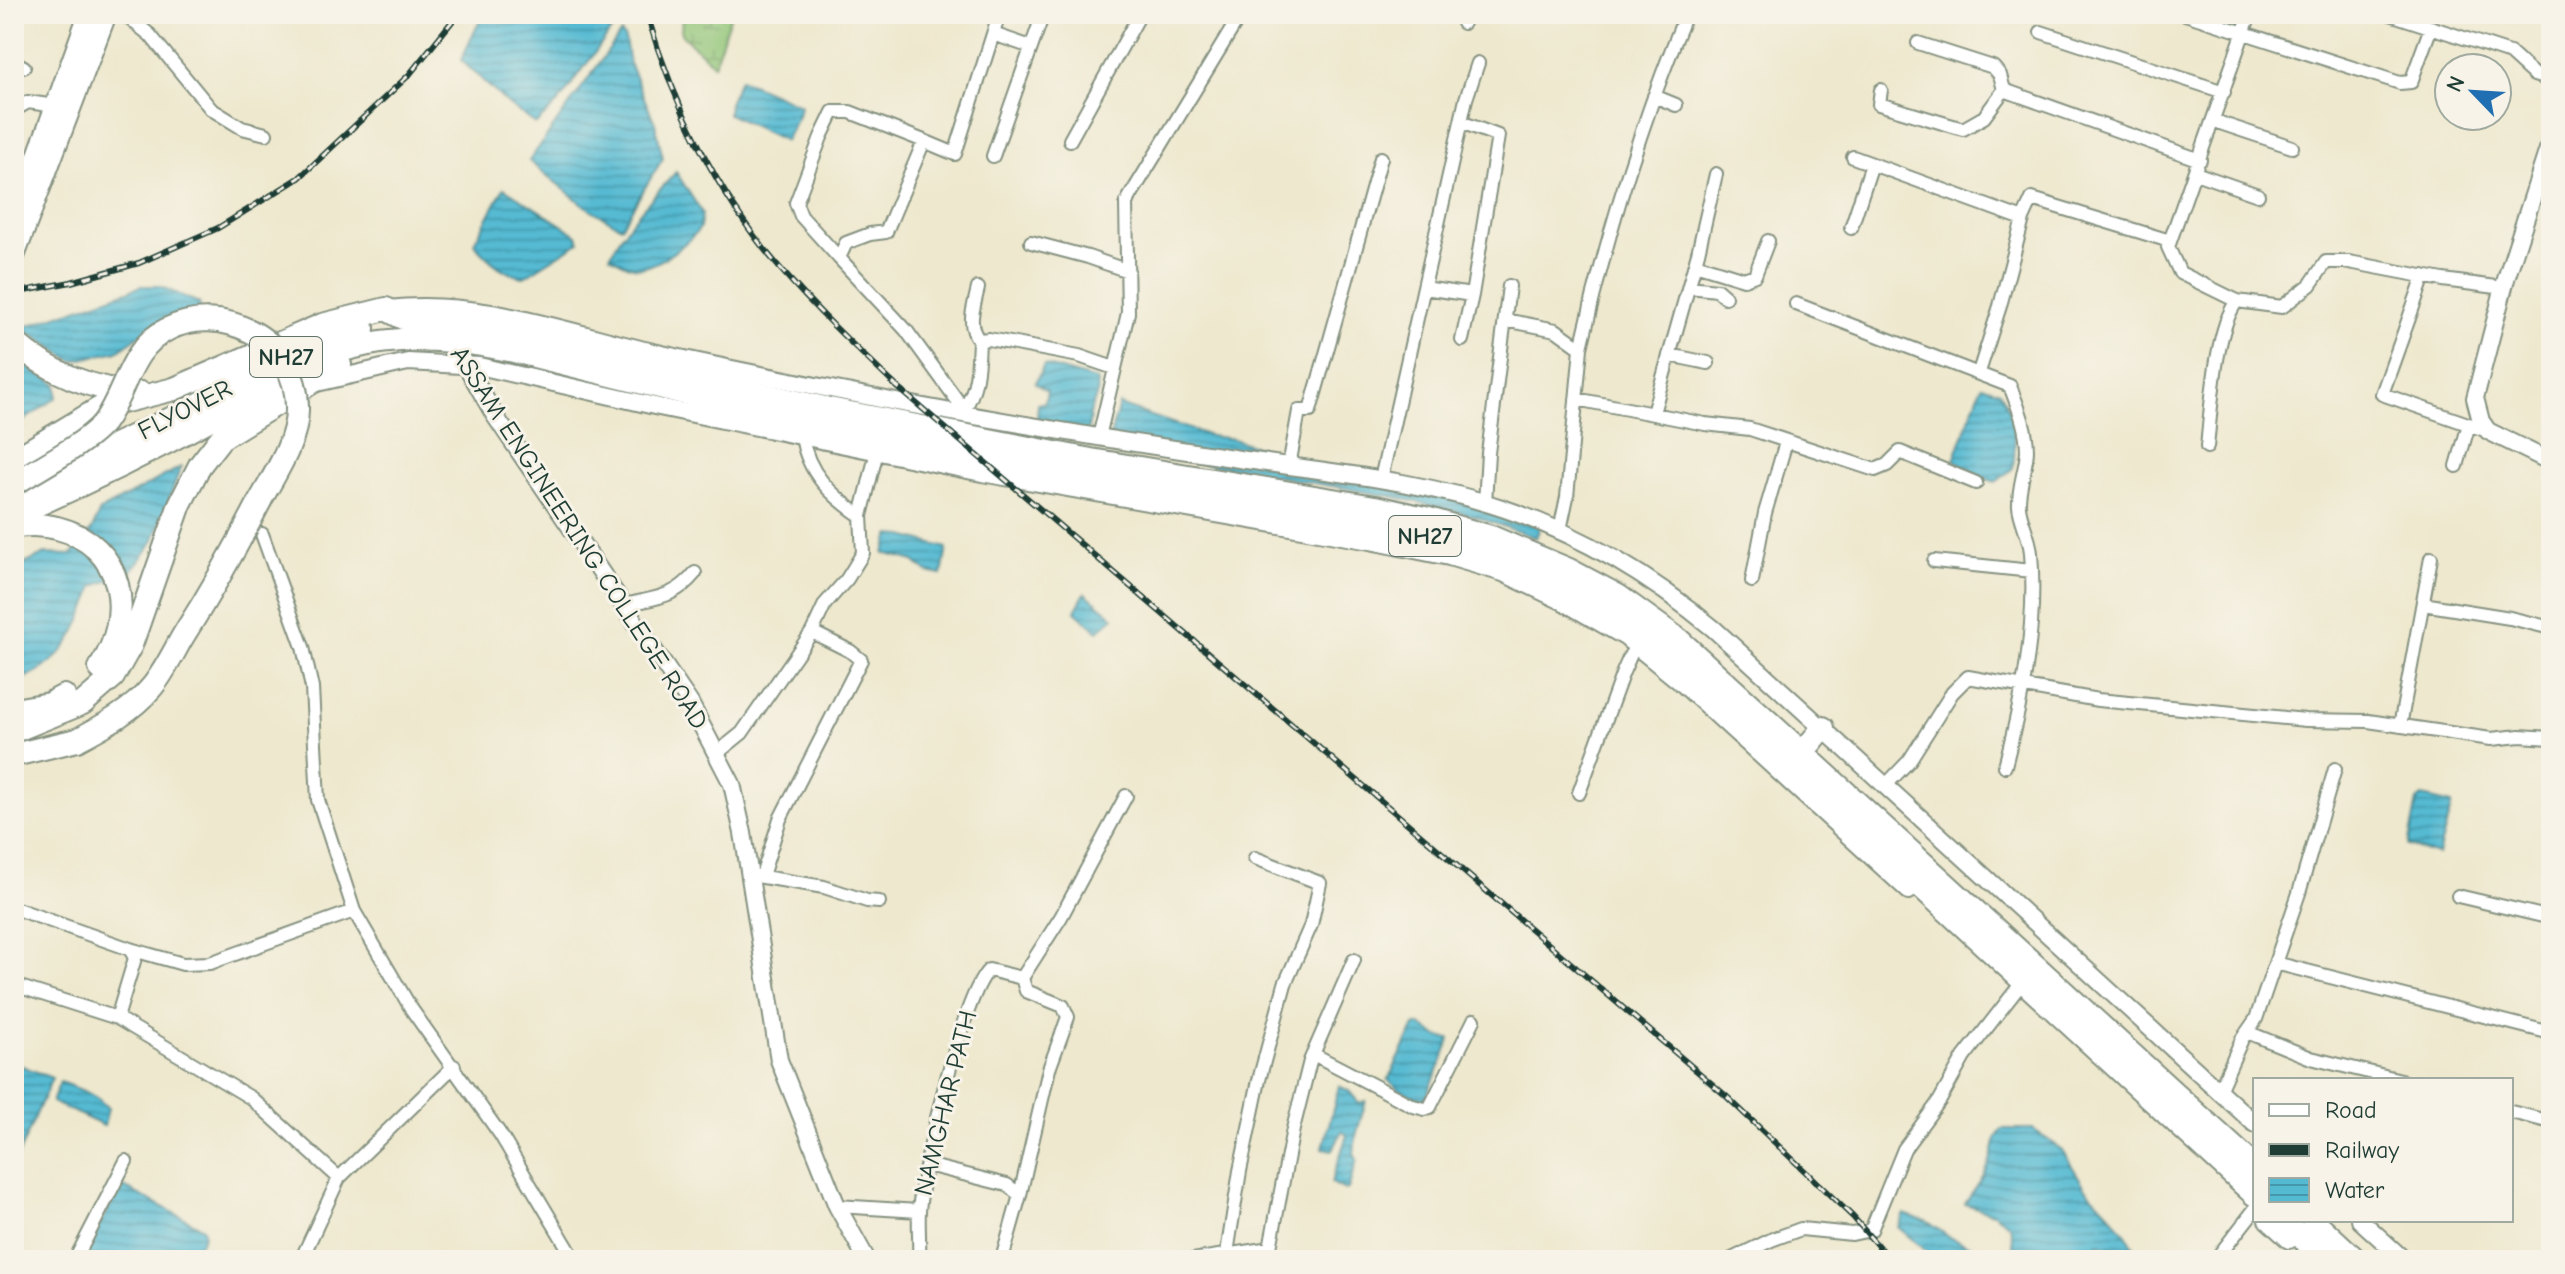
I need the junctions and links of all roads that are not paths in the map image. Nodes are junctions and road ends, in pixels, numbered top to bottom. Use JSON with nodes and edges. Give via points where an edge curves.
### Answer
{"nodes":[{"id":1,"x":88,"y":14,"type":"edge"},
{"id":2,"x":107,"y":14,"type":"edge"},
{"id":3,"x":124,"y":14,"type":"edge"},
{"id":4,"x":999,"y":14,"type":"edge"},
{"id":5,"x":1043,"y":14,"type":"edge"},
{"id":6,"x":1140,"y":14,"type":"edge"},
{"id":7,"x":1241,"y":14,"type":"edge"},
{"id":8,"x":1686,"y":14,"type":"edge"},
{"id":9,"x":2185,"y":14,"type":"edge"},
{"id":10,"x":2250,"y":14,"type":"edge"},
{"id":11,"x":2390,"y":14,"type":"edge"},
{"id":12,"x":2431,"y":27,"type":"junction"},
{"id":13,"x":2041,"y":32,"type":"dead end"},
{"id":14,"x":2244,"y":33,"type":"junction"},
{"id":15,"x":993,"y":34,"type":"junction"},
{"id":16,"x":1918,"y":43,"type":"dead end"},
{"id":17,"x":1031,"y":47,"type":"junction"},
{"id":18,"x":1478,"y":63,"type":"dead end"},
{"id":19,"x":2551,"y":80,"type":"edge"},
{"id":20,"x":1881,"y":90,"type":"dead end"},
{"id":21,"x":2004,"y":90,"type":"junction"},
{"id":22,"x":2224,"y":92,"type":"junction"},
{"id":23,"x":1654,"y":96,"type":"junction"},
{"id":24,"x":1676,"y":105,"type":"dead end"},
{"id":25,"x":55,"y":106,"type":"junction"},
{"id":26,"x":14,"y":110,"type":"edge"},
{"id":27,"x":2214,"y":121,"type":"junction"},
{"id":28,"x":1461,"y":122,"type":"junction"},
{"id":29,"x":266,"y":134,"type":"dead end"},
{"id":30,"x":1070,"y":140,"type":"dead end"},
{"id":31,"x":2551,"y":140,"type":"edge"},
{"id":32,"x":924,"y":141,"type":"junction"},
{"id":33,"x":2292,"y":147,"type":"dead end"},
{"id":34,"x":993,"y":156,"type":"dead end"},
{"id":35,"x":1853,"y":157,"type":"dead end"},
{"id":36,"x":1381,"y":158,"type":"dead end"},
{"id":37,"x":1872,"y":164,"type":"junction"},
{"id":38,"x":2198,"y":166,"type":"junction"},
{"id":39,"x":1716,"y":174,"type":"dead end"},
{"id":40,"x":2258,"y":195,"type":"dead end"},
{"id":41,"x":14,"y":219,"type":"edge"},
{"id":42,"x":2023,"y":219,"type":"junction"},
{"id":43,"x":1851,"y":228,"type":"dead end"},
{"id":44,"x":1768,"y":241,"type":"dead end"},
{"id":45,"x":2170,"y":241,"type":"junction"},
{"id":46,"x":1031,"y":242,"type":"dead end"},
{"id":47,"x":839,"y":258,"type":"junction"},
{"id":48,"x":14,"y":259,"type":"edge"},
{"id":49,"x":1695,"y":264,"type":"junction"},
{"id":50,"x":1128,"y":271,"type":"junction"},
{"id":51,"x":2424,"y":276,"type":"junction"},
{"id":52,"x":1509,"y":286,"type":"dead end"},
{"id":53,"x":1689,"y":287,"type":"junction"},
{"id":54,"x":978,"y":288,"type":"dead end"},
{"id":55,"x":1424,"y":288,"type":"junction"},
{"id":56,"x":2504,"y":288,"type":"junction"},
{"id":57,"x":1472,"y":295,"type":"junction"},
{"id":58,"x":1725,"y":297,"type":"dead end"},
{"id":59,"x":2237,"y":301,"type":"junction"},
{"id":60,"x":1796,"y":304,"type":"dead end"},
{"id":61,"x":394,"y":314,"type":"junction"},
{"id":62,"x":437,"y":318,"type":"junction"},
{"id":63,"x":1505,"y":320,"type":"junction"},
{"id":64,"x":451,"y":340,"type":"junction"},
{"id":65,"x":979,"y":340,"type":"junction"},
{"id":66,"x":1462,"y":340,"type":"dead end"},
{"id":67,"x":14,"y":342,"type":"edge"},
{"id":68,"x":375,"y":343,"type":"junction"},
{"id":69,"x":1581,"y":348,"type":"junction"},
{"id":70,"x":1669,"y":355,"type":"junction"},
{"id":71,"x":1708,"y":363,"type":"dead end"},
{"id":72,"x":466,"y":365,"type":"junction"},
{"id":73,"x":1114,"y":368,"type":"junction"},
{"id":74,"x":1979,"y":372,"type":"junction"},
{"id":75,"x":311,"y":383,"type":"junction"},
{"id":76,"x":156,"y":393,"type":"junction"},
{"id":77,"x":1576,"y":399,"type":"junction"},
{"id":78,"x":966,"y":412,"type":"junction"},
{"id":79,"x":1653,"y":413,"type":"junction"},
{"id":80,"x":2469,"y":424,"type":"junction"},
{"id":81,"x":180,"y":425,"type":"junction"},
{"id":82,"x":2488,"y":431,"type":"junction"},
{"id":83,"x":802,"y":436,"type":"junction"},
{"id":84,"x":1099,"y":437,"type":"junction"},
{"id":85,"x":1786,"y":442,"type":"junction"},
{"id":86,"x":2207,"y":447,"type":"dead end"},
{"id":87,"x":877,"y":451,"type":"junction"},
{"id":88,"x":14,"y":460,"type":"edge"},
{"id":89,"x":2551,"y":462,"type":"edge"},
{"id":90,"x":1289,"y":466,"type":"junction"},
{"id":91,"x":2457,"y":466,"type":"dead end"},
{"id":92,"x":1381,"y":479,"type":"junction"},
{"id":93,"x":1976,"y":483,"type":"dead end"},
{"id":94,"x":14,"y":484,"type":"edge"},
{"id":95,"x":14,"y":491,"type":"edge"},
{"id":96,"x":1485,"y":503,"type":"junction"},
{"id":97,"x":14,"y":515,"type":"edge"},
{"id":98,"x":861,"y":516,"type":"junction"},
{"id":99,"x":14,"y":526,"type":"edge"},
{"id":100,"x":1560,"y":530,"type":"junction"},
{"id":101,"x":262,"y":534,"type":"dead end"},
{"id":102,"x":2431,"y":558,"type":"dead end"},
{"id":103,"x":1934,"y":561,"type":"dead end"},
{"id":104,"x":2032,"y":571,"type":"junction"},
{"id":105,"x":695,"y":573,"type":"dead end"},
{"id":106,"x":1752,"y":581,"type":"dead end"},
{"id":107,"x":2423,"y":604,"type":"junction"},
{"id":108,"x":622,"y":606,"type":"junction"},
{"id":109,"x":2551,"y":628,"type":"edge"},
{"id":110,"x":812,"y":632,"type":"junction"},
{"id":111,"x":1638,"y":647,"type":"junction"},
{"id":112,"x":2023,"y":685,"type":"junction"},
{"id":113,"x":14,"y":710,"type":"edge"},
{"id":114,"x":2400,"y":726,"type":"junction"},
{"id":115,"x":1823,"y":728,"type":"junction"},
{"id":116,"x":14,"y":731,"type":"edge"},
{"id":117,"x":2551,"y":738,"type":"edge"},
{"id":118,"x":1803,"y":752,"type":"junction"},
{"id":119,"x":716,"y":754,"type":"junction"},
{"id":120,"x":14,"y":755,"type":"edge"},
{"id":121,"x":2005,"y":766,"type":"dead end"},
{"id":122,"x":2335,"y":769,"type":"dead end"},
{"id":123,"x":1886,"y":785,"type":"junction"},
{"id":124,"x":1579,"y":793,"type":"dead end"},
{"id":125,"x":1126,"y":796,"type":"dead end"},
{"id":126,"x":1255,"y":858,"type":"dead end"},
{"id":127,"x":756,"y":876,"type":"junction"},
{"id":128,"x":2458,"y":896,"type":"dead end"},
{"id":129,"x":879,"y":902,"type":"dead end"},
{"id":130,"x":14,"y":908,"type":"edge"},
{"id":131,"x":354,"y":911,"type":"junction"},
{"id":132,"x":2551,"y":918,"type":"edge"},
{"id":133,"x":130,"y":949,"type":"junction"},
{"id":134,"x":1354,"y":960,"type":"dead end"},
{"id":135,"x":2275,"y":963,"type":"junction"},
{"id":136,"x":1022,"y":978,"type":"junction"},
{"id":137,"x":14,"y":985,"type":"edge"},
{"id":138,"x":2017,"y":989,"type":"junction"},
{"id":139,"x":117,"y":1018,"type":"junction"},
{"id":140,"x":1474,"y":1020,"type":"dead end"},
{"id":141,"x":2247,"y":1032,"type":"junction"},
{"id":142,"x":2551,"y":1033,"type":"edge"},
{"id":143,"x":1313,"y":1054,"type":"junction"},
{"id":144,"x":454,"y":1066,"type":"junction"},
{"id":145,"x":2393,"y":1078,"type":"edge"},
{"id":146,"x":2219,"y":1091,"type":"junction"},
{"id":147,"x":2513,"y":1112,"type":"edge"},
{"id":148,"x":2253,"y":1122,"type":"edge"},
{"id":149,"x":2551,"y":1122,"type":"edge"},
{"id":150,"x":126,"y":1161,"type":"dead end"},
{"id":151,"x":927,"y":1165,"type":"junction"},
{"id":152,"x":2253,"y":1165,"type":"edge"},
{"id":153,"x":339,"y":1178,"type":"junction"},
{"id":154,"x":2253,"y":1193,"type":"edge"},
{"id":155,"x":1020,"y":1195,"type":"junction"},
{"id":156,"x":837,"y":1206,"type":"junction"},
{"id":157,"x":2253,"y":1207,"type":"edge"},
{"id":158,"x":919,"y":1211,"type":"junction"},
{"id":159,"x":2253,"y":1212,"type":"edge"},
{"id":160,"x":2269,"y":1222,"type":"edge"},
{"id":161,"x":2284,"y":1222,"type":"edge"},
{"id":162,"x":2315,"y":1222,"type":"edge"},
{"id":163,"x":2362,"y":1222,"type":"edge"},
{"id":164,"x":1227,"y":1253,"type":"junction"},
{"id":165,"x":1271,"y":1254,"type":"edge"},
{"id":166,"x":2220,"y":1254,"type":"dead end"},
{"id":167,"x":1002,"y":1259,"type":"edge"},
{"id":168,"x":75,"y":1260,"type":"edge"},
{"id":169,"x":301,"y":1260,"type":"edge"},
{"id":170,"x":575,"y":1260,"type":"edge"},
{"id":171,"x":867,"y":1260,"type":"edge"},
{"id":172,"x":919,"y":1260,"type":"edge"},
{"id":173,"x":1193,"y":1260,"type":"edge"},
{"id":174,"x":1730,"y":1260,"type":"edge"},
{"id":175,"x":2311,"y":1260,"type":"edge"},
{"id":176,"x":2326,"y":1260,"type":"edge"},
{"id":177,"x":2356,"y":1260,"type":"edge"},
{"id":178,"x":2404,"y":1260,"type":"edge"}],
"edges":[{"from":1,"to":25,"type":"main road"},
{"from":2,"to":48,"type":"main road"},
{"from":3,"to":29,"type":"street","via":[[150,35],[211,109],[242,128]]},
{"from":4,"to":15,"type":"street"},
{"from":5,"to":17,"type":"street"},
{"from":6,"to":30,"type":"street"},
{"from":7,"to":50,"type":"street","via":[[1126,203]]},
{"from":8,"to":23,"type":"street"},
{"from":9,"to":14,"type":"street"},
{"from":10,"to":14,"type":"street"},
{"from":11,"to":12,"type":"street"},
{"from":12,"to":14,"type":"street","via":[[2411,82],[2400,83]]},
{"from":12,"to":19,"type":"street","via":[[2510,53],[2534,75]]},
{"from":13,"to":22,"type":"street"},
{"from":14,"to":22,"type":"street"},
{"from":15,"to":17,"type":"street"},
{"from":15,"to":32,"type":"street","via":[[955,154]]},
{"from":16,"to":21,"type":"street","via":[[1993,67]]},
{"from":17,"to":34,"type":"street"},
{"from":18,"to":28,"type":"street"},
{"from":20,"to":21,"type":"street","via":[[1879,104],[1963,129],[1984,117]]},
{"from":21,"to":38,"type":"street"},
{"from":22,"to":27,"type":"street"},
{"from":23,"to":24,"type":"street"},
{"from":23,"to":69,"type":"street","via":[[1599,271]]},
{"from":25,"to":26,"type":"street","via":[[28,102]]},
{"from":25,"to":41,"type":"main road"},
{"from":27,"to":33,"type":"street"},
{"from":27,"to":38,"type":"street"},
{"from":28,"to":55,"type":"street"},
{"from":28,"to":57,"type":"street","via":[[1498,136]]},
{"from":31,"to":56,"type":"street"},
{"from":32,"to":47,"type":"street","via":[[886,232],[846,243]]},
{"from":32,"to":47,"type":"street","via":[[850,112],[833,112],[796,203],[801,216]]},
{"from":35,"to":37,"type":"street"},
{"from":36,"to":90,"type":"street","via":[[1310,411],[1299,411]]},
{"from":37,"to":42,"type":"street"},
{"from":37,"to":43,"type":"street"},
{"from":38,"to":40,"type":"street"},
{"from":38,"to":45,"type":"street"},
{"from":39,"to":49,"type":"street"},
{"from":42,"to":45,"type":"street","via":[[2032,199]]},
{"from":42,"to":74,"type":"street"},
{"from":44,"to":49,"type":"street","via":[[1755,275],[1744,279]]},
{"from":45,"to":59,"type":"street","via":[[2180,273]]},
{"from":46,"to":50,"type":"street"},
{"from":47,"to":78,"type":"street","via":[[906,330]]},
{"from":49,"to":53,"type":"street"},
{"from":50,"to":73,"type":"street","via":[[1128,313]]},
{"from":51,"to":56,"type":"street"},
{"from":51,"to":59,"type":"street","via":[[2326,262],[2310,285],[2282,307]]},
{"from":51,"to":80,"type":"street","via":[[2382,394]]},
{"from":52,"to":63,"type":"street"},
{"from":53,"to":58,"type":"street","via":[[1717,290]]},
{"from":53,"to":70,"type":"street"},
{"from":54,"to":65,"type":"street","via":[[971,320]]},
{"from":55,"to":57,"type":"street"},
{"from":55,"to":92,"type":"street"},
{"from":56,"to":82,"type":"street","via":[[2475,398]]},
{"from":57,"to":66,"type":"street"},
{"from":59,"to":86,"type":"street","via":[[2229,311],[2216,371]]},
{"from":60,"to":74,"type":"street"},
{"from":61,"to":62,"type":"highway","number":"NH27"},
{"from":61,"to":76,"type":"highway","via":[[322,325]]},
{"from":61,"to":78,"type":"street","via":[[416,306],[529,320],[653,352]]},
{"from":61,"to":81,"type":"highway","name":"FLYOVER","number":"NH27","via":[[290,356]]},
{"from":62,"to":64,"type":"street","name":"ASSAM ENGINEERING COLLEGE ROAD"},
{"from":62,"to":118,"type":"highway","number":"NH27","via":[[829,409],[1375,507],[1465,528],[1560,565],[1639,610]]},
{"from":63,"to":69,"type":"street","via":[[1556,330]]},
{"from":63,"to":96,"type":"street"},
{"from":64,"to":68,"type":"highway","number":"NH27"},
{"from":64,"to":72,"type":"street","name":"ASSAM ENGINEERING COLLEGE ROAD"},
{"from":64,"to":154,"type":"highway","number":"NH27","via":[[806,423],[1419,534],[1517,564],[1611,614],[1692,675]]},
{"from":65,"to":73,"type":"street","via":[[1079,356]]},
{"from":65,"to":78,"type":"street"},
{"from":67,"to":76,"type":"highway","via":[[62,375],[129,392]]},
{"from":68,"to":75,"type":"highway"},
{"from":68,"to":81,"type":"highway","name":"FLYOVER","number":"NH27","via":[[332,355]]},
{"from":69,"to":77,"type":"street"},
{"from":70,"to":71,"type":"street"},
{"from":70,"to":79,"type":"street"},
{"from":72,"to":75,"type":"street","via":[[408,362]]},
{"from":72,"to":83,"type":"street"},
{"from":72,"to":108,"type":"street","name":"ASSAM ENGINEERING COLLEGE ROAD"},
{"from":73,"to":84,"type":"street"},
{"from":74,"to":104,"type":"street","via":[[2010,386],[2022,414],[2027,451],[2019,509]]},
{"from":75,"to":116,"type":"highway","via":[[221,438],[200,465],[180,504],[131,645],[113,677],[83,703]]},
{"from":76,"to":88,"type":"highway","via":[[102,407]]},
{"from":77,"to":79,"type":"street"},
{"from":77,"to":100,"type":"street"},
{"from":78,"to":84,"type":"street"},
{"from":79,"to":85,"type":"street","via":[[1750,429]]},
{"from":80,"to":82,"type":"street"},
{"from":80,"to":91,"type":"street"},
{"from":81,"to":95,"type":"highway","name":"FLYOVER","number":"NH27"},
{"from":81,"to":97,"type":"highway","name":"FLYOVER","number":"NH27"},
{"from":82,"to":89,"type":"street"},
{"from":83,"to":87,"type":"street"},
{"from":83,"to":98,"type":"street","via":[[809,466],[841,503]]},
{"from":84,"to":90,"type":"street"},
{"from":85,"to":93,"type":"street","via":[[1875,470],[1900,452]]},
{"from":85,"to":106,"type":"street"},
{"from":87,"to":98,"type":"street"},
{"from":87,"to":111,"type":"street","via":[[1449,557],[1503,573],[1552,596]]},
{"from":90,"to":92,"type":"street"},
{"from":92,"to":96,"type":"street"},
{"from":94,"to":120,"type":"highway","bridge":true,"via":[[104,422],[130,366],[168,329],[206,320],[240,326],[274,348],[289,369],[297,402],[294,433],[151,689],[111,722],[77,740]]},
{"from":96,"to":100,"type":"street"},
{"from":98,"to":110,"type":"street","via":[[863,553],[825,604]]},
{"from":99,"to":113,"type":"highway","via":[[56,527],[88,542],[113,572],[121,610],[112,650],[89,681],[49,704]]},
{"from":100,"to":115,"type":"street","via":[[1676,597]]},
{"from":101,"to":131,"type":"street","via":[[303,647],[312,688],[318,800]]},
{"from":102,"to":107,"type":"street"},
{"from":103,"to":104,"type":"street"},
{"from":104,"to":112,"type":"street","via":[[2032,628]]},
{"from":105,"to":108,"type":"street","via":[[670,595]]},
{"from":107,"to":109,"type":"street"},
{"from":107,"to":114,"type":"street"},
{"from":108,"to":119,"type":"street","name":"ASSAM ENGINEERING COLLEGE ROAD","via":[[690,703]]},
{"from":110,"to":119,"type":"street","via":[[742,733]]},
{"from":110,"to":127,"type":"street","via":[[861,660]]},
{"from":111,"to":124,"type":"street","via":[[1623,672]]},
{"from":111,"to":138,"type":"street"},
{"from":112,"to":114,"type":"street","via":[[2098,700]]},
{"from":112,"to":121,"type":"street"},
{"from":112,"to":123,"type":"street","via":[[1968,677]]},
{"from":114,"to":117,"type":"street","via":[[2491,739]]},
{"from":115,"to":118,"type":"highway"},
{"from":115,"to":123,"type":"street"},
{"from":118,"to":152,"type":"highway","number":"NH27"},
{"from":119,"to":127,"type":"street","name":"ASSAM ENGINEERING COLLEGE ROAD","via":[[732,784]]},
{"from":122,"to":135,"type":"street"},
{"from":123,"to":146,"type":"street"},
{"from":125,"to":136,"type":"street"},
{"from":126,"to":164,"type":"street","via":[[1320,883],[1259,1080]]},
{"from":127,"to":129,"type":"street"},
{"from":127,"to":156,"type":"street","name":"ASSAM ENGINEERING COLLEGE ROAD","via":[[779,1060]]},
{"from":128,"to":132,"type":"street"},
{"from":130,"to":133,"type":"street"},
{"from":131,"to":133,"type":"street","via":[[210,963],[183,964]]},
{"from":131,"to":144,"type":"street","via":[[412,1010]]},
{"from":133,"to":139,"type":"street","via":[[135,958]]},
{"from":134,"to":143,"type":"street"},
{"from":135,"to":141,"type":"street"},
{"from":135,"to":142,"type":"street"},
{"from":136,"to":151,"type":"street","name":"NAMGHAR PATH","via":[[989,970],[983,976],[959,1033]]},
{"from":136,"to":155,"type":"street","via":[[1026,991],[1063,1006],[1068,1017],[1049,1069]]},
{"from":137,"to":139,"type":"street"},
{"from":138,"to":157,"type":"street"},
{"from":138,"to":174,"type":"street","via":[[1964,1057],[1904,1149],[1871,1230],[1842,1234],[1801,1229]]},
{"from":139,"to":153,"type":"street","via":[[251,1098]]},
{"from":140,"to":143,"type":"street","via":[[1425,1109]]},
{"from":141,"to":145,"type":"street","via":[[2311,1058]]},
{"from":141,"to":146,"type":"street"},
{"from":143,"to":165,"type":"street","via":[[1293,1129]]},
{"from":144,"to":153,"type":"street"},
{"from":144,"to":170,"type":"street"},
{"from":146,"to":148,"type":"street"},
{"from":147,"to":149,"type":"street"},
{"from":150,"to":168,"type":"street"},
{"from":151,"to":155,"type":"street","via":[[1007,1185]]},
{"from":151,"to":158,"type":"street","name":"NAMGHAR PATH"},
{"from":153,"to":169,"type":"street"},
{"from":155,"to":167,"type":"street"},
{"from":156,"to":158,"type":"street","name":"NAMGHAR PATH"},
{"from":156,"to":171,"type":"street","name":"ASSAM ENGINEERING COLLEGE ROAD"},
{"from":158,"to":172,"type":"street"},
{"from":159,"to":166,"type":"street"},
{"from":160,"to":175,"type":"street"},
{"from":161,"to":176,"type":"highway"},
{"from":162,"to":177,"type":"highway"},
{"from":163,"to":178,"type":"street"},
{"from":164,"to":165,"type":"street"},
{"from":164,"to":173,"type":"street"}]}
